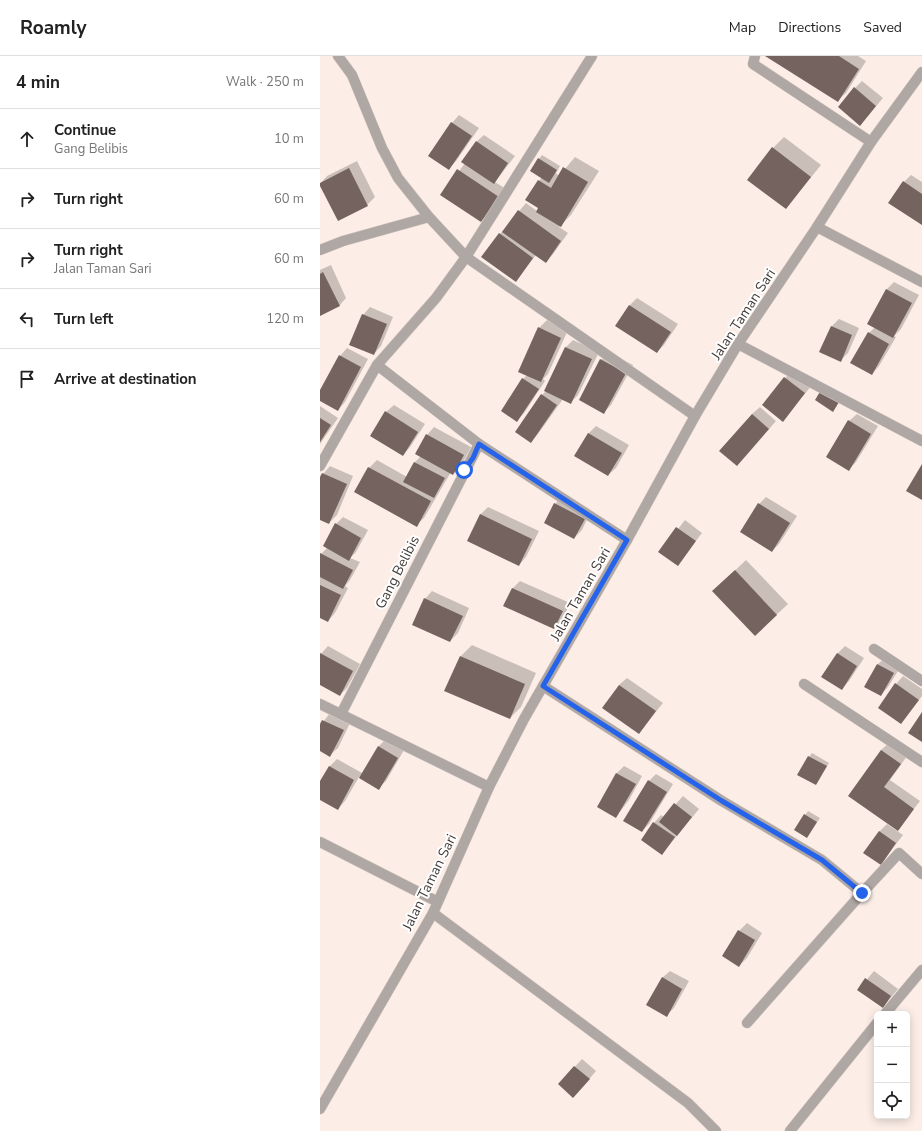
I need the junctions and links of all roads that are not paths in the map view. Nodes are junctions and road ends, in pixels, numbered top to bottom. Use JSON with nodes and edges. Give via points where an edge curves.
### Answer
{"nodes":[{"id":1,"x":338,"y":56,"type":"edge"},
{"id":2,"x":592,"y":56,"type":"edge"},
{"id":3,"x":755,"y":56,"type":"edge"},
{"id":4,"x":922,"y":72,"type":"edge"},
{"id":5,"x":871,"y":142,"type":"junction"},
{"id":6,"x":429,"y":218,"type":"junction"},
{"id":7,"x":817,"y":227,"type":"junction"},
{"id":8,"x":320,"y":250,"type":"edge"},
{"id":9,"x":466,"y":257,"type":"junction"},
{"id":10,"x":922,"y":282,"type":"edge"},
{"id":11,"x":738,"y":344,"type":"junction"},
{"id":12,"x":377,"y":366,"type":"junction"},
{"id":13,"x":695,"y":416,"type":"junction"},
{"id":14,"x":922,"y":441,"type":"edge"},
{"id":15,"x":479,"y":444,"type":"junction"},
{"id":16,"x":320,"y":466,"type":"edge"},
{"id":17,"x":627,"y":540,"type":"junction"},
{"id":18,"x":874,"y":649,"type":"dead end"},
{"id":19,"x":922,"y":681,"type":"edge"},
{"id":20,"x":804,"y":684,"type":"dead end"},
{"id":21,"x":543,"y":686,"type":"junction"},
{"id":22,"x":320,"y":704,"type":"edge"},
{"id":23,"x":341,"y":714,"type":"junction"},
{"id":24,"x":922,"y":762,"type":"edge"},
{"id":25,"x":489,"y":787,"type":"junction"},
{"id":26,"x":320,"y":842,"type":"edge"},
{"id":27,"x":922,"y":874,"type":"edge"},
{"id":28,"x":862,"y":893,"type":"junction"},
{"id":29,"x":436,"y":901,"type":"junction"},
{"id":30,"x":432,"y":912,"type":"junction"},
{"id":31,"x":922,"y":970,"type":"edge"},
{"id":32,"x":888,"y":1011,"type":"edge"},
{"id":33,"x":747,"y":1023,"type":"dead end"},
{"id":34,"x":874,"y":1027,"type":"edge"},
{"id":35,"x":320,"y":1109,"type":"edge"},
{"id":36,"x":716,"y":1131,"type":"edge"},
{"id":37,"x":790,"y":1131,"type":"edge"}],
"edges":[{"from":1,"to":6,"type":"street","via":[[352,75],[382,148],[398,178]]},
{"from":2,"to":9,"type":"street"},
{"from":3,"to":5,"type":"street","via":[[753,64]]},
{"from":4,"to":5,"type":"street","name":"Jalan Taman Sari"},
{"from":5,"to":7,"type":"street","name":"Jalan Taman Sari"},
{"from":6,"to":8,"type":"street","via":[[343,241]]},
{"from":6,"to":9,"type":"street"},
{"from":7,"to":10,"type":"street"},
{"from":7,"to":11,"type":"street","name":"Jalan Taman Sari"},
{"from":9,"to":12,"type":"street","via":[[436,298]]},
{"from":9,"to":13,"type":"street"},
{"from":11,"to":13,"type":"street","name":"Jalan Taman Sari"},
{"from":11,"to":14,"type":"street"},
{"from":12,"to":15,"type":"street"},
{"from":12,"to":16,"type":"street"},
{"from":13,"to":17,"type":"street","name":"Jalan Taman Sari"},
{"from":15,"to":17,"type":"street"},
{"from":15,"to":23,"type":"street","name":"Gang Belibis"},
{"from":17,"to":21,"type":"street","name":"Jalan Taman Sari"},
{"from":18,"to":19,"type":"street"},
{"from":20,"to":24,"type":"street"},
{"from":21,"to":25,"type":"street","name":"Jalan Taman Sari"},
{"from":21,"to":28,"type":"street","via":[[722,801],[822,860]]},
{"from":22,"to":23,"type":"street"},
{"from":23,"to":25,"type":"street"},
{"from":25,"to":29,"type":"street","name":"Jalan Taman Sari"},
{"from":26,"to":29,"type":"street"},
{"from":27,"to":28,"type":"street","via":[[899,853]]},
{"from":28,"to":33,"type":"street"},
{"from":29,"to":30,"type":"street","name":"Jalan Taman Sari"},
{"from":30,"to":35,"type":"street","name":"Jalan Taman Sari"},
{"from":30,"to":36,"type":"street","via":[[688,1103]]},
{"from":31,"to":32,"type":"street"},
{"from":34,"to":37,"type":"street"}]}
